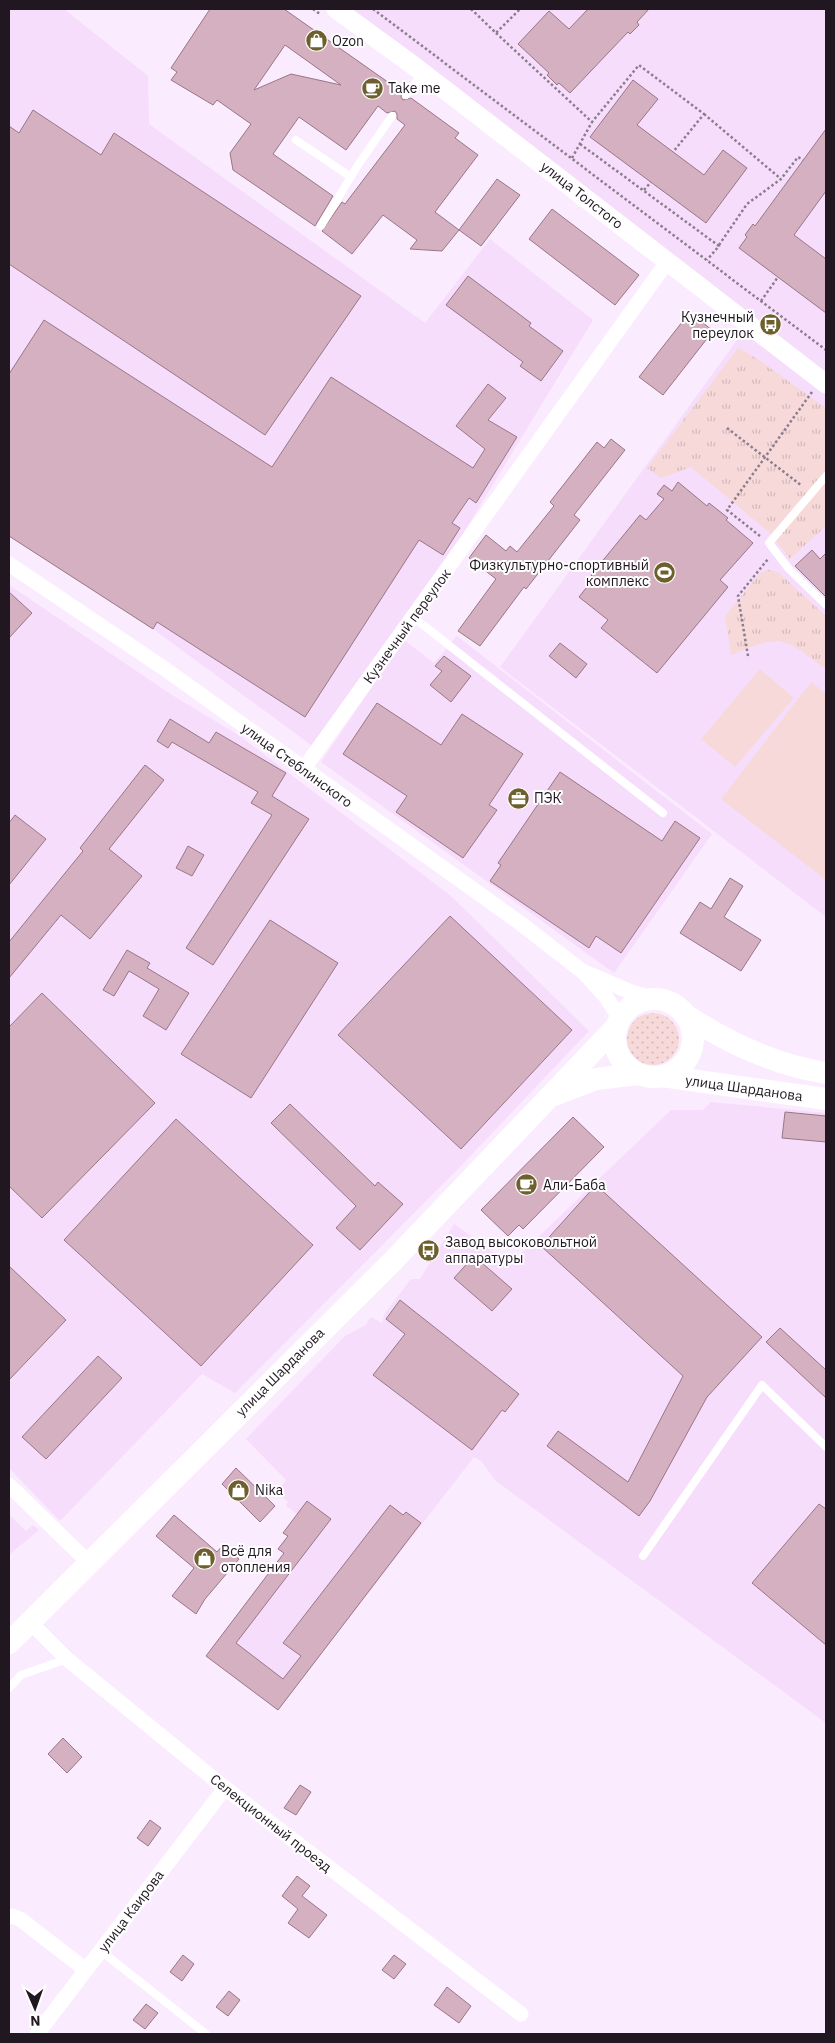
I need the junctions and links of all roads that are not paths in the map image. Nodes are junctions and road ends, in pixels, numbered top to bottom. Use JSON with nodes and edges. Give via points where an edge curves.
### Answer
{"nodes":[{"id":1,"x":336,"y":9,"type":"edge"},
{"id":2,"x":423,"y":73,"type":"junction"},
{"id":3,"x":406,"y":95,"type":"dead end"},
{"id":4,"x":392,"y":116,"type":"dead end"},
{"id":5,"x":296,"y":140,"type":"dead end"},
{"id":6,"x":351,"y":177,"type":"junction"},
{"id":7,"x":320,"y":226,"type":"dead end"},
{"id":8,"x":667,"y":262,"type":"junction"},
{"id":9,"x":820,"y":387,"type":"edge"},
{"id":10,"x":826,"y":476,"type":"edge"},
{"id":11,"x":9,"y":564,"type":"edge"},
{"id":12,"x":826,"y":605,"type":"edge"},
{"id":13,"x":413,"y":617,"type":"junction"},
{"id":14,"x":303,"y":770,"type":"junction"},
{"id":15,"x":663,"y":814,"type":"dead end"},
{"id":16,"x":582,"y":970,"type":"junction"},
{"id":17,"x":659,"y":1000,"type":"junction"},
{"id":18,"x":684,"y":1014,"type":"junction"},
{"id":19,"x":618,"y":1022,"type":"junction"},
{"id":20,"x":826,"y":1073,"type":"edge"},
{"id":21,"x":638,"y":1074,"type":"junction"},
{"id":22,"x":662,"y":1076,"type":"junction"},
{"id":23,"x":548,"y":1097,"type":"junction"},
{"id":24,"x":826,"y":1098,"type":"edge"},
{"id":25,"x":826,"y":1447,"type":"edge"},
{"id":26,"x":9,"y":1485,"type":"edge"},
{"id":27,"x":643,"y":1556,"type":"dead end"},
{"id":28,"x":89,"y":1563,"type":"junction"},
{"id":29,"x":30,"y":1622,"type":"junction"},
{"id":30,"x":9,"y":1644,"type":"edge"},
{"id":31,"x":67,"y":1660,"type":"junction"},
{"id":32,"x":9,"y":1688,"type":"edge"},
{"id":33,"x":226,"y":1788,"type":"junction"},
{"id":34,"x":9,"y":1917,"type":"edge"},
{"id":35,"x":101,"y":1951,"type":"junction"},
{"id":36,"x":86,"y":1970,"type":"junction"},
{"id":37,"x":521,"y":2014,"type":"dead end"},
{"id":38,"x":37,"y":2034,"type":"edge"},
{"id":39,"x":206,"y":2034,"type":"edge"}],
"edges":[{"from":1,"to":2,"type":"street","name":"улица Толстого"},
{"from":2,"to":3,"type":"lane"},
{"from":2,"to":8,"type":"street","name":"улица Толстого"},
{"from":4,"to":6,"type":"lane"},
{"from":5,"to":6,"type":"lane"},
{"from":6,"to":7,"type":"lane"},
{"from":8,"to":9,"type":"street","name":"улица Толстого"},
{"from":8,"to":13,"type":"street","name":"Кузнечный переулок"},
{"from":10,"to":12,"type":"lane","via":[[769,543],[789,569]]},
{"from":11,"to":14,"type":"street","name":"улица Стеблинского","via":[[165,669]]},
{"from":13,"to":14,"type":"street","name":"Кузнечный переулок"},
{"from":13,"to":15,"type":"lane"},
{"from":14,"to":16,"type":"street","name":"улица Стеблинского"},
{"from":16,"to":17,"type":"street","via":[[631,992]]},
{"from":16,"to":19,"type":"street","via":[[606,997]]},
{"from":17,"to":18,"type":"main road","via":[[673,1004]]},
{"from":17,"to":19,"type":"main road","via":[[637,1003]]},
{"from":18,"to":20,"type":"main road","name":"улица Шарданова","via":[[736,1046],[800,1069]]},
{"from":18,"to":22,"type":"main road","via":[[692,1032],[690,1051],[679,1068]]},
{"from":19,"to":21,"type":"main road","via":[[615,1038],[621,1059]]},
{"from":19,"to":23,"type":"main road","name":"улица Шарданова"},
{"from":21,"to":22,"type":"main road"},
{"from":21,"to":23,"type":"main road","via":[[596,1079]]},
{"from":22,"to":24,"type":"main road","name":"улица Шарданова"},
{"from":23,"to":28,"type":"main road","name":"улица Шарданова","via":[[392,1262]]},
{"from":25,"to":27,"type":"lane","via":[[762,1385]]},
{"from":26,"to":28,"type":"street"},
{"from":28,"to":29,"type":"main road","name":"улица Шарданова"},
{"from":29,"to":30,"type":"main road","name":"улица Шарданова"},
{"from":29,"to":31,"type":"street","name":"Селекционный проезд"},
{"from":31,"to":32,"type":"lane","via":[[21,1675]]},
{"from":31,"to":33,"type":"street","name":"Селекционный проезд"},
{"from":33,"to":35,"type":"street","name":"улица Каирова"},
{"from":33,"to":37,"type":"street","name":"Селекционный проезд"},
{"from":34,"to":36,"type":"street","via":[[20,1919]]},
{"from":35,"to":36,"type":"street","name":"улица Каирова"},
{"from":35,"to":39,"type":"lane"},
{"from":36,"to":38,"type":"street","name":"улица Каирова"}]}
